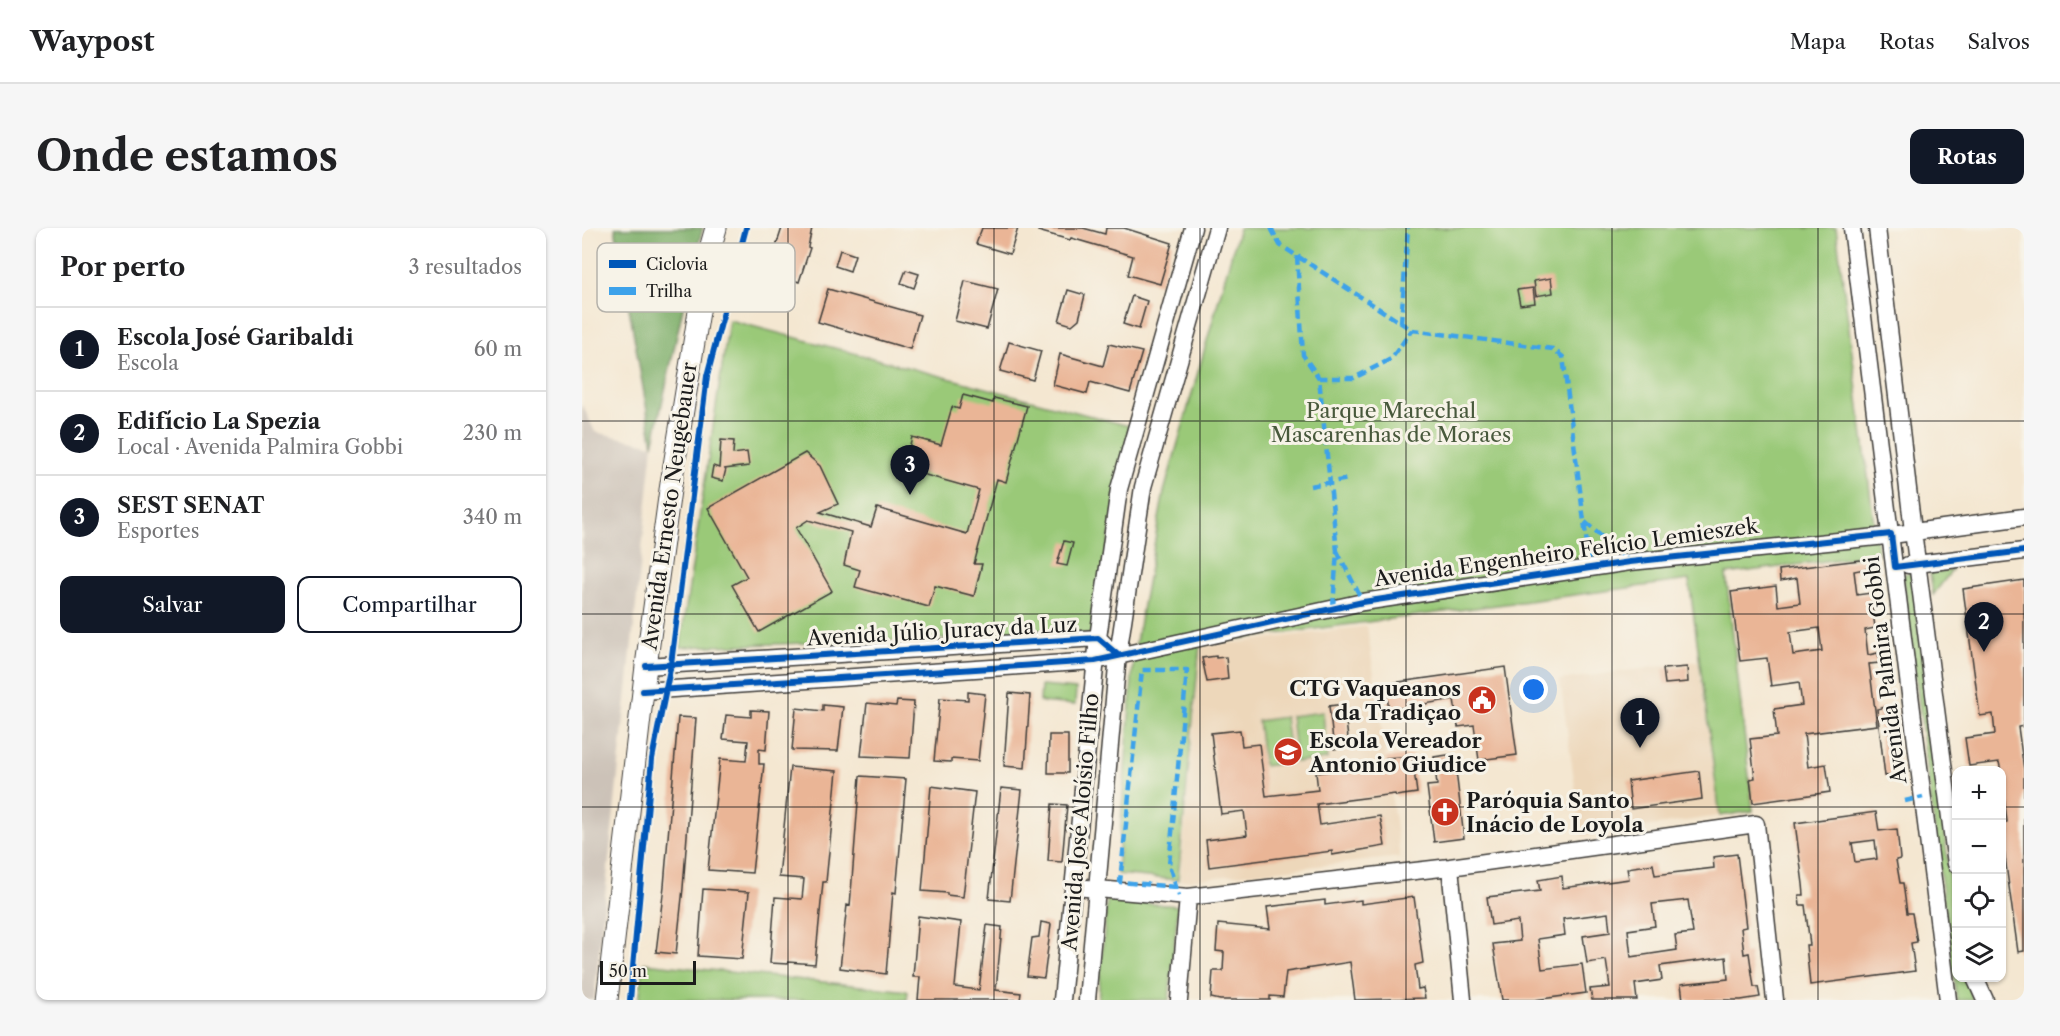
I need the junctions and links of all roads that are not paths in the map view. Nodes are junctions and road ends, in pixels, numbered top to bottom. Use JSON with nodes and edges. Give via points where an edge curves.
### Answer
{"nodes":[{"id":1,"x":716,"y":228,"type":"edge"},
{"id":2,"x":1193,"y":228,"type":"edge"},
{"id":3,"x":1217,"y":228,"type":"edge"},
{"id":4,"x":1852,"y":228,"type":"edge"},
{"id":5,"x":1877,"y":228,"type":"edge"},
{"id":6,"x":712,"y":243,"type":"edge"},
{"id":7,"x":699,"y":312,"type":"edge"},
{"id":8,"x":2024,"y":517,"type":"edge"},
{"id":9,"x":1913,"y":531,"type":"junction"},
{"id":10,"x":1891,"y":534,"type":"junction"},
{"id":11,"x":2024,"y":551,"type":"edge"},
{"id":12,"x":1918,"y":564,"type":"junction"},
{"id":13,"x":1895,"y":567,"type":"junction"},
{"id":14,"x":1098,"y":638,"type":"junction"},
{"id":15,"x":1118,"y":655,"type":"junction"},
{"id":16,"x":1095,"y":660,"type":"junction"},
{"id":17,"x":646,"y":666,"type":"junction"},
{"id":18,"x":643,"y":691,"type":"junction"},
{"id":19,"x":1952,"y":832,"type":"edge"},
{"id":20,"x":1450,"y":867,"type":"junction"},
{"id":21,"x":1075,"y":887,"type":"junction"},
{"id":22,"x":1098,"y":888,"type":"junction"},
{"id":23,"x":1188,"y":897,"type":"junction"},
{"id":24,"x":1977,"y":982,"type":"edge"},
{"id":25,"x":607,"y":1000,"type":"edge"},
{"id":26,"x":1062,"y":1000,"type":"edge"},
{"id":27,"x":1087,"y":1000,"type":"edge"},
{"id":28,"x":1179,"y":1000,"type":"edge"},
{"id":29,"x":1463,"y":1000,"type":"edge"},
{"id":30,"x":1774,"y":1000,"type":"edge"},
{"id":31,"x":1948,"y":1000,"type":"edge"},
{"id":32,"x":1984,"y":1000,"type":"edge"}],
"edges":[{"from":1,"to":6,"type":"main road","name":"Avenida Ernesto Neugebauer"},
{"from":2,"to":14,"type":"street","name":"Avenida José Aloísio Filho","via":[[1119,489]]},
{"from":3,"to":15,"type":"street","name":"Avenida José Aloísio Filho","via":[[1143,487]]},
{"from":4,"to":10,"type":"street","name":"Avenida Palmira Gobbi"},
{"from":5,"to":9,"type":"street"},
{"from":7,"to":17,"type":"main road","name":"Avenida Ernesto Neugebauer","via":[[669,490]]},
{"from":8,"to":9,"type":"street","name":"Avenida Engenheiro Felício Lemieszek"},
{"from":9,"to":10,"type":"street","name":"Avenida Engenheiro Felício Lemieszek"},
{"from":9,"to":12,"type":"street"},
{"from":10,"to":13,"type":"street","name":"Avenida Palmira Gobbi"},
{"from":10,"to":15,"type":"street","name":"Avenida Engenheiro Felício Lemieszek","via":[[1642,561],[1363,602]]},
{"from":11,"to":12,"type":"street"},
{"from":12,"to":13,"type":"street"},
{"from":12,"to":19,"type":"street"},
{"from":13,"to":31,"type":"street","name":"Avenida Palmira Gobbi"},
{"from":14,"to":15,"type":"street","name":"Avenida Júlio Juracy da Luz"},
{"from":14,"to":16,"type":"street","name":"Avenida José Aloísio Filho"},
{"from":14,"to":17,"type":"street","name":"Avenida Júlio Juracy da Luz"},
{"from":15,"to":16,"type":"street","name":"Avenida Júlio Juracy da Luz"},
{"from":15,"to":22,"type":"street","name":"Avenida José Aloísio Filho"},
{"from":16,"to":18,"type":"street","name":"Avenida Júlio Juracy da Luz"},
{"from":16,"to":21,"type":"street","name":"Avenida José Aloísio Filho"},
{"from":17,"to":18,"type":"main road","name":"Avenida Ernesto Neugebauer"},
{"from":18,"to":25,"type":"main road","name":"Avenida Ernesto Neugebauer"},
{"from":20,"to":23,"type":"street"},
{"from":20,"to":29,"type":"street"},
{"from":20,"to":30,"type":"street","via":[[1756,824]]},
{"from":21,"to":22,"type":"street"},
{"from":21,"to":26,"type":"street","name":"Avenida José Aloísio Filho"},
{"from":22,"to":23,"type":"street"},
{"from":22,"to":27,"type":"street","name":"Avenida José Aloísio Filho"},
{"from":23,"to":28,"type":"street"},
{"from":24,"to":32,"type":"street"}]}
